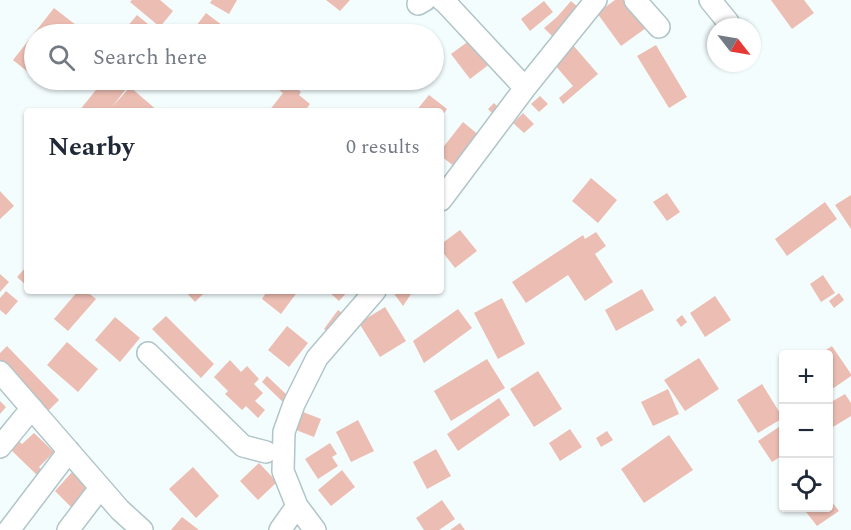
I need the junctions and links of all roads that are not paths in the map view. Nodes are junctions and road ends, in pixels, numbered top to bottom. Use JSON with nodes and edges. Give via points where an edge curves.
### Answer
{"nodes":[{"id":1,"x":442,"y":0,"type":"edge"},
{"id":2,"x":596,"y":0,"type":"edge"},
{"id":3,"x":635,"y":0,"type":"edge"},
{"id":4,"x":710,"y":0,"type":"edge"},
{"id":5,"x":725,"y":18,"type":"edge"},
{"id":6,"x":659,"y":27,"type":"dead end"},
{"id":7,"x":525,"y":88,"type":"junction"},
{"id":8,"x":444,"y":196,"type":"edge"},
{"id":9,"x":372,"y":294,"type":"edge"},
{"id":10,"x":148,"y":353,"type":"dead end"},
{"id":11,"x":0,"y":372,"type":"edge"},
{"id":12,"x":32,"y":408,"type":"junction"},
{"id":13,"x":0,"y":447,"type":"edge"},
{"id":14,"x":69,"y":451,"type":"junction"},
{"id":15,"x":266,"y":452,"type":"dead end"},
{"id":16,"x":100,"y":488,"type":"junction"},
{"id":17,"x":297,"y":506,"type":"junction"},
{"id":18,"x":9,"y":530,"type":"edge"},
{"id":19,"x":68,"y":530,"type":"edge"},
{"id":20,"x":142,"y":530,"type":"edge"},
{"id":21,"x":280,"y":530,"type":"edge"},
{"id":22,"x":315,"y":530,"type":"edge"}],
"edges":[{"from":1,"to":7,"type":"street"},
{"from":2,"to":7,"type":"street"},
{"from":3,"to":6,"type":"street"},
{"from":4,"to":5,"type":"street"},
{"from":7,"to":8,"type":"street"},
{"from":9,"to":17,"type":"street","via":[[317,358],[284,432],[283,471]]},
{"from":10,"to":15,"type":"street","via":[[243,446]]},
{"from":11,"to":12,"type":"street"},
{"from":12,"to":13,"type":"street"},
{"from":12,"to":14,"type":"street"},
{"from":14,"to":16,"type":"street"},
{"from":14,"to":18,"type":"street"},
{"from":16,"to":19,"type":"street"},
{"from":16,"to":20,"type":"street"},
{"from":17,"to":21,"type":"street"},
{"from":17,"to":22,"type":"street"}]}
